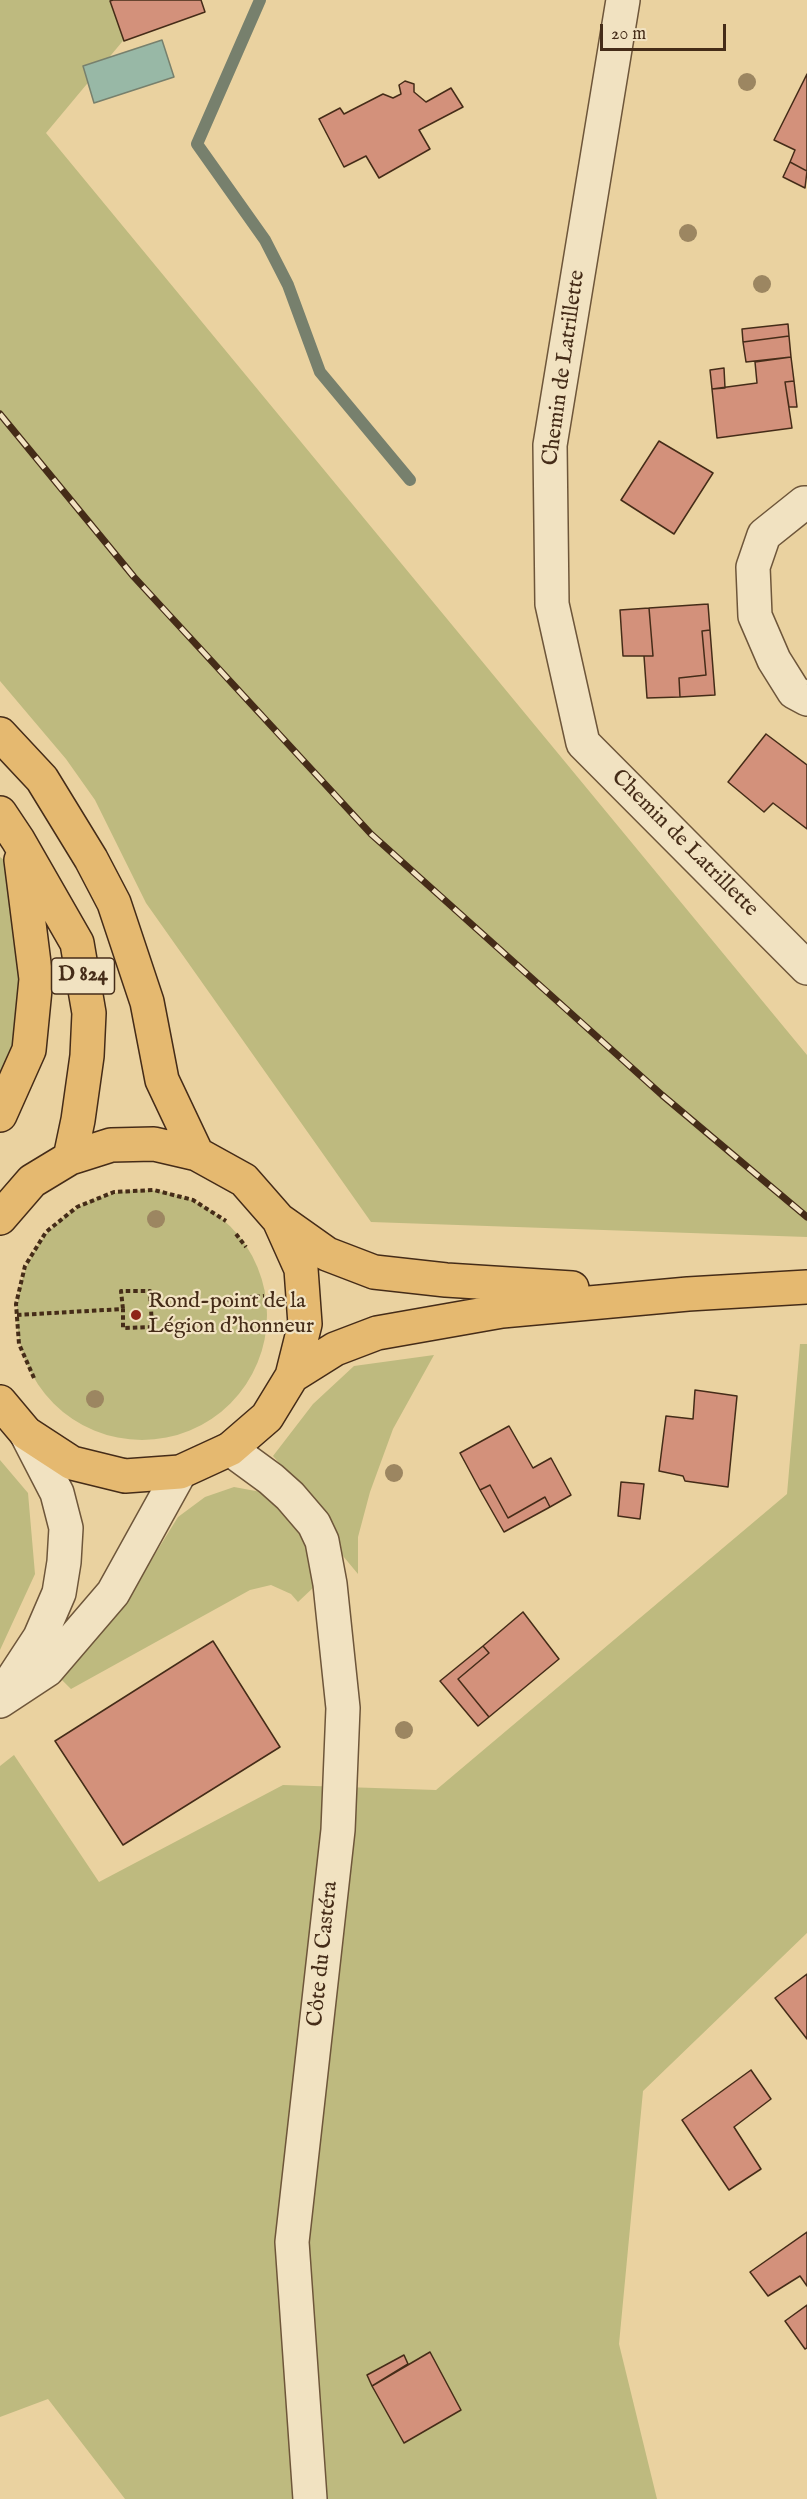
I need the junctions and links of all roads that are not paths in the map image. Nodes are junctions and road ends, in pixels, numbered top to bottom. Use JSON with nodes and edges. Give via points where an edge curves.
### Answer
{"nodes":[{"id":1,"x":623,"y":0,"type":"edge"},
{"id":2,"x":807,"y":503,"type":"edge"},
{"id":3,"x":807,"y":699,"type":"edge"},
{"id":4,"x":0,"y":734,"type":"edge"},
{"id":5,"x":0,"y":813,"type":"edge"},
{"id":6,"x":18,"y":840,"type":"junction"},
{"id":7,"x":807,"y":968,"type":"edge"},
{"id":8,"x":0,"y":1115,"type":"edge"},
{"id":9,"x":197,"y":1154,"type":"junction"},
{"id":10,"x":69,"y":1158,"type":"junction"},
{"id":11,"x":0,"y":1218,"type":"edge"},
{"id":12,"x":279,"y":1220,"type":"junction"},
{"id":13,"x":807,"y":1287,"type":"edge"},
{"id":14,"x":688,"y":1294,"type":"junction"},
{"id":15,"x":292,"y":1376,"type":"junction"},
{"id":16,"x":0,"y":1402,"type":"edge"},
{"id":17,"x":26,"y":1433,"type":"junction"},
{"id":18,"x":230,"y":1449,"type":"junction"},
{"id":19,"x":180,"y":1472,"type":"junction"},
{"id":20,"x":0,"y":1700,"type":"edge"},
{"id":21,"x":310,"y":2499,"type":"edge"}],
"edges":[{"from":1,"to":7,"type":"street","name":"Chemin de Latrillette","via":[[550,445],[552,604],[584,743]]},
{"from":2,"to":3,"type":"street","via":[[764,535],[753,567],[755,616],[774,660],[794,692]]},
{"from":4,"to":9,"type":"main road","via":[[42,779],[114,903],[147,1002],[162,1080]]},
{"from":5,"to":6,"type":"main road","number":"D 824"},
{"from":6,"to":8,"type":"main road","number":"D 824","via":[[36,979],[29,1050]]},
{"from":6,"to":10,"type":"main road","number":"D 824","via":[[77,943],[89,1013],[87,1056]]},
{"from":9,"to":10,"type":"main road","via":[[143,1144],[111,1145]]},
{"from":9,"to":12,"type":"main road","via":[[243,1180]]},
{"from":10,"to":11,"type":"main road","via":[[32,1181]]},
{"from":12,"to":14,"type":"main road","via":[[327,1254],[374,1272],[506,1285]]},
{"from":12,"to":15,"type":"main road","via":[[301,1269],[305,1324]]},
{"from":13,"to":14,"type":"main road"},
{"from":14,"to":15,"type":"main road","via":[[502,1311],[377,1333],[336,1349]]},
{"from":15,"to":18,"type":"main road","via":[[267,1417]]},
{"from":16,"to":17,"type":"main road"},
{"from":17,"to":19,"type":"main road","via":[[72,1463],[125,1476]]},
{"from":17,"to":20,"type":"street","via":[[57,1492],[66,1528],[64,1562],[59,1593],[40,1636]]},
{"from":18,"to":19,"type":"main road"},
{"from":18,"to":21,"type":"street","name":"Côte du Castéra","via":[[290,1496],[314,1524],[322,1541],[342,1708],[338,1830],[292,2242]]},
{"from":19,"to":20,"type":"street","via":[[113,1593],[47,1670]]}]}
